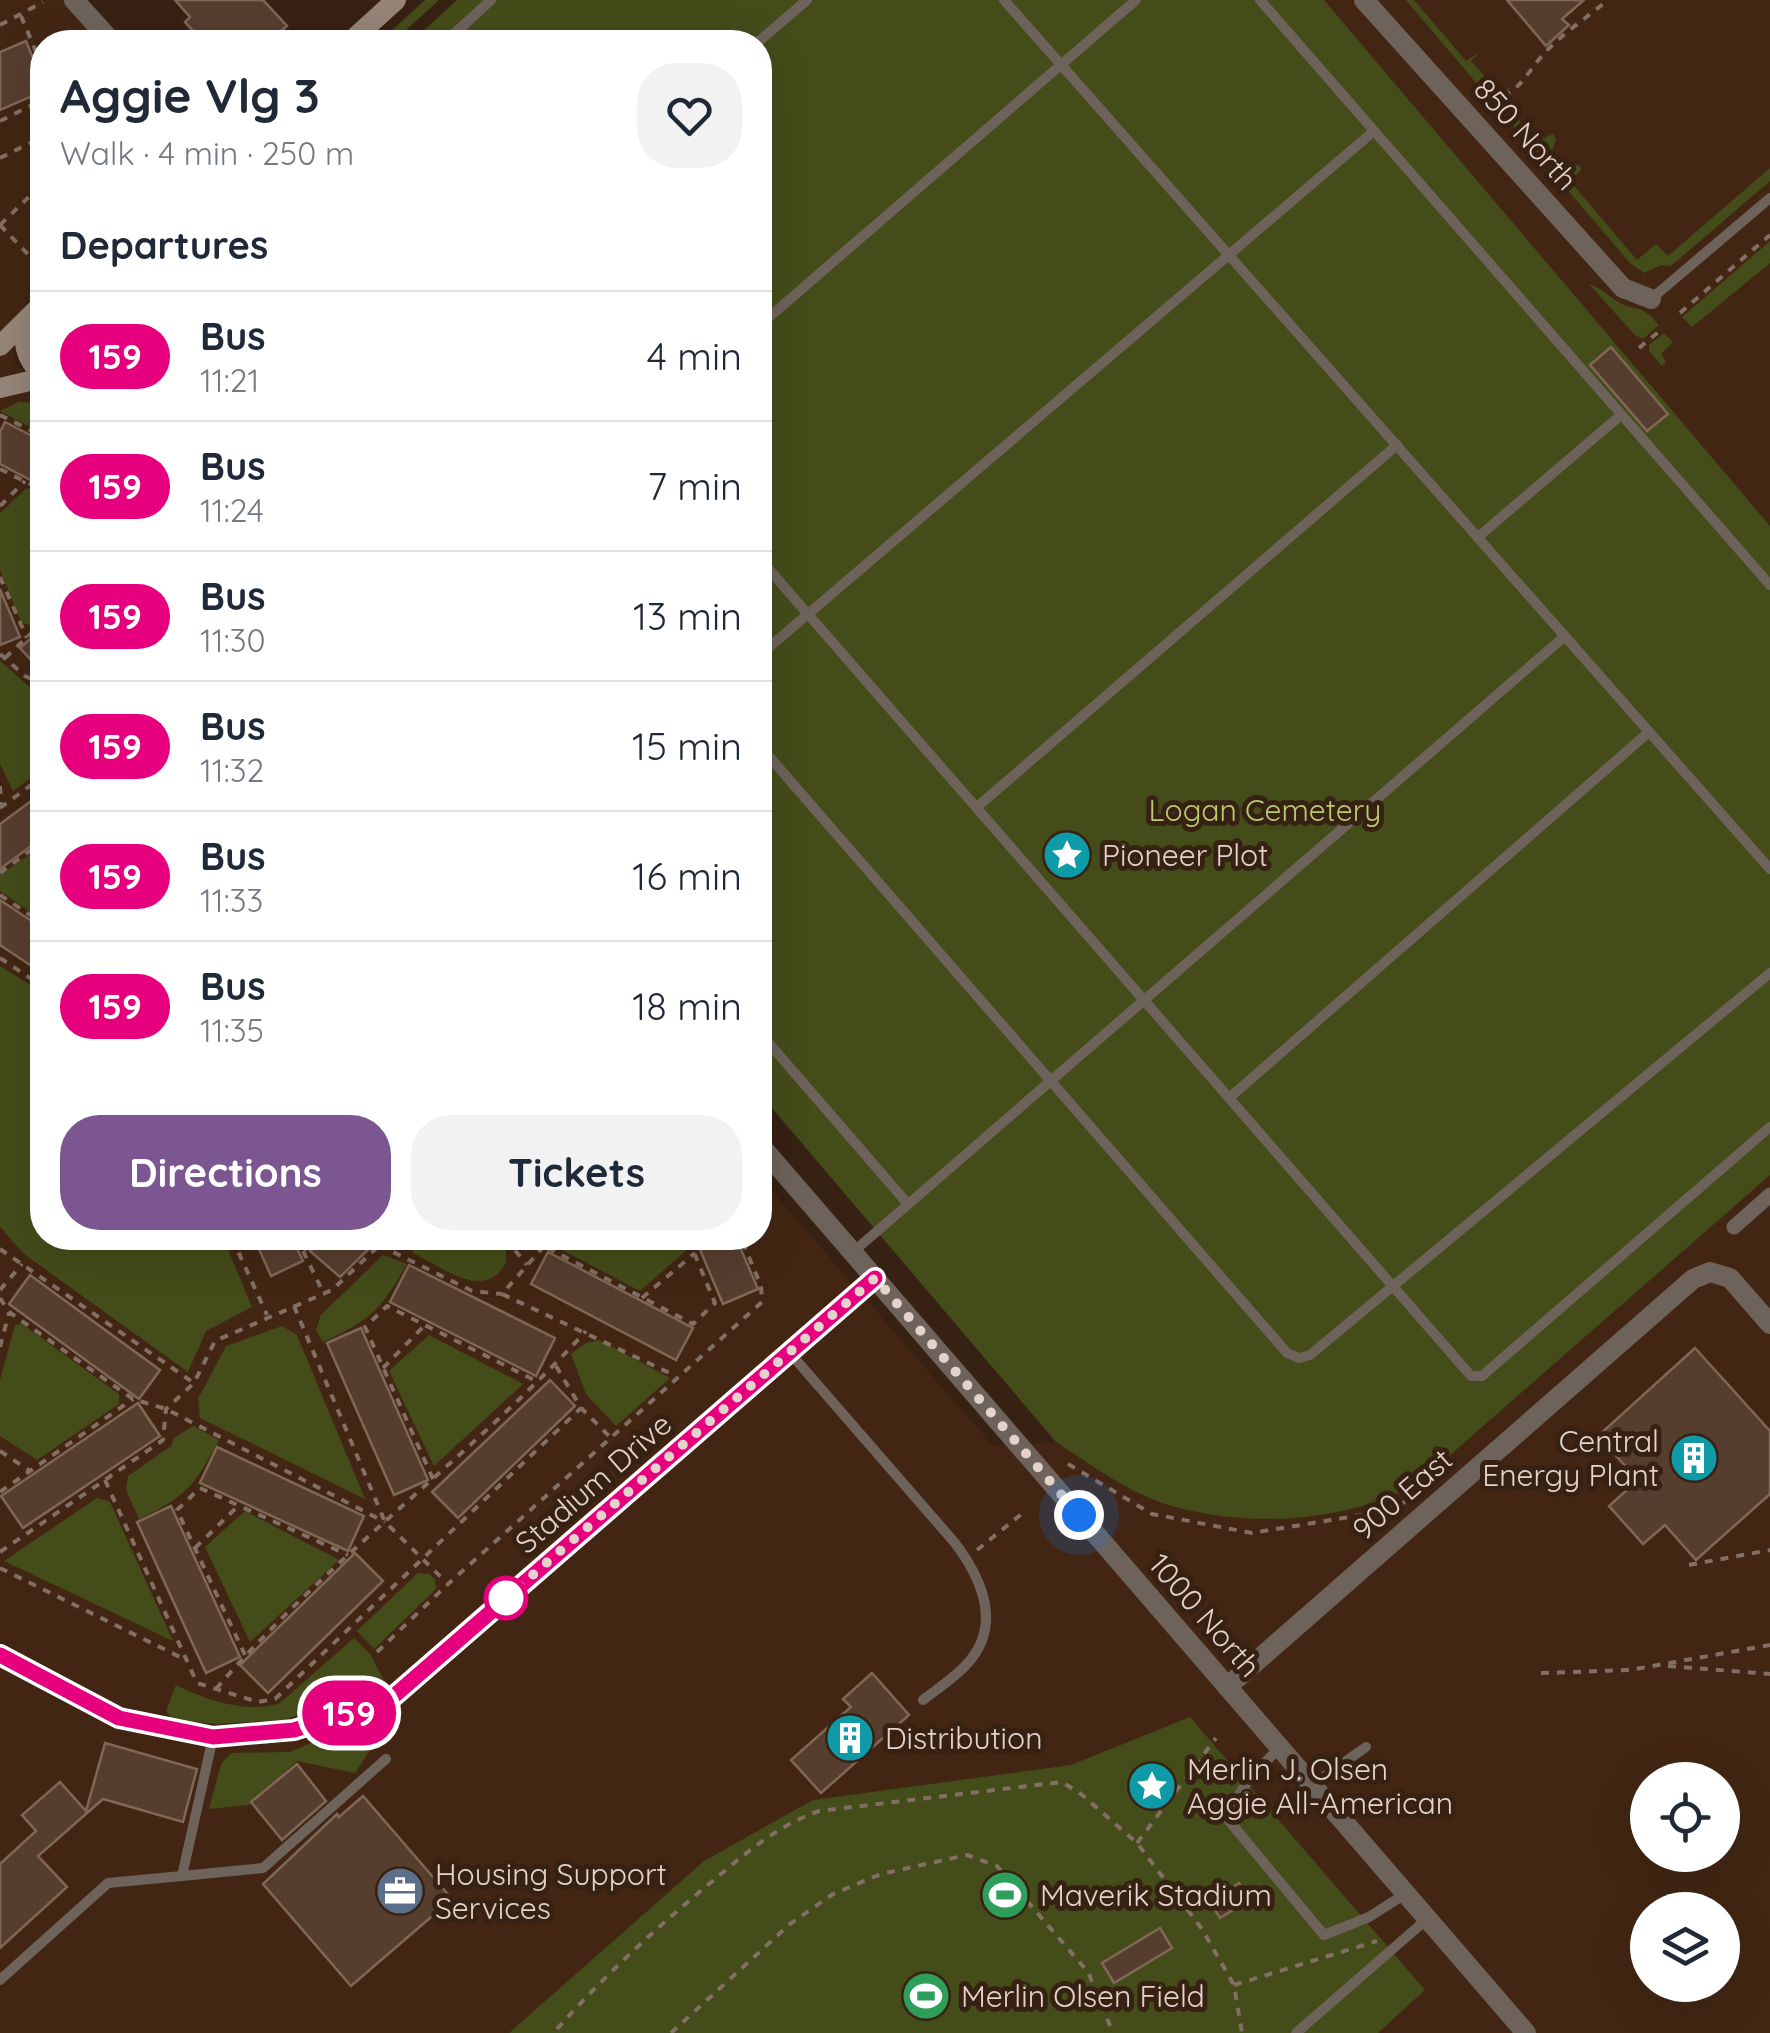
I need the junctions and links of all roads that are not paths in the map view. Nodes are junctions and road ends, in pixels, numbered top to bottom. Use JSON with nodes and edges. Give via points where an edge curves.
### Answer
{"nodes":[{"id":1,"x":74,"y":0,"type":"edge"},
{"id":2,"x":396,"y":0,"type":"edge"},
{"id":3,"x":491,"y":0,"type":"edge"},
{"id":4,"x":807,"y":0,"type":"edge"},
{"id":5,"x":1004,"y":0,"type":"edge"},
{"id":6,"x":1136,"y":0,"type":"edge"},
{"id":7,"x":1260,"y":0,"type":"edge"},
{"id":8,"x":1364,"y":0,"type":"edge"},
{"id":9,"x":101,"y":30,"type":"edge"},
{"id":10,"x":363,"y":30,"type":"edge"},
{"id":11,"x":458,"y":30,"type":"edge"},
{"id":12,"x":772,"y":30,"type":"edge"},
{"id":13,"x":1061,"y":65,"type":"junction"},
{"id":14,"x":1374,"y":131,"type":"junction"},
{"id":15,"x":1770,"y":198,"type":"edge"},
{"id":16,"x":1229,"y":255,"type":"junction"},
{"id":17,"x":1651,"y":299,"type":"joint"},
{"id":18,"x":772,"y":316,"type":"edge"},
{"id":19,"x":30,"y":317,"type":"edge"},
{"id":20,"x":30,"y":326,"type":"edge"},
{"id":21,"x":0,"y":346,"type":"edge"},
{"id":22,"x":30,"y":360,"type":"edge"},
{"id":23,"x":30,"y":378,"type":"edge"},
{"id":24,"x":0,"y":388,"type":"edge"},
{"id":25,"x":1621,"y":415,"type":"junction"},
{"id":26,"x":1398,"y":445,"type":"junction"},
{"id":27,"x":1478,"y":537,"type":"junction"},
{"id":28,"x":772,"y":573,"type":"edge"},
{"id":29,"x":1770,"y":585,"type":"edge"},
{"id":30,"x":808,"y":614,"type":"junction"},
{"id":31,"x":1564,"y":636,"type":"junction"},
{"id":32,"x":772,"y":645,"type":"edge"},
{"id":33,"x":1649,"y":732,"type":"junction"},
{"id":34,"x":772,"y":760,"type":"edge"},
{"id":35,"x":977,"y":807,"type":"junction"},
{"id":36,"x":1770,"y":868,"type":"edge"},
{"id":37,"x":1770,"y":973,"type":"edge"},
{"id":38,"x":1144,"y":1000,"type":"junction"},
{"id":39,"x":772,"y":1047,"type":"edge"},
{"id":40,"x":1049,"y":1082,"type":"junction"},
{"id":41,"x":1229,"y":1098,"type":"junction"},
{"id":42,"x":1770,"y":1127,"type":"edge"},
{"id":43,"x":772,"y":1158,"type":"edge"},
{"id":44,"x":1770,"y":1196,"type":"edge"},
{"id":45,"x":908,"y":1204,"type":"junction"},
{"id":46,"x":1734,"y":1227,"type":"dead end"},
{"id":47,"x":853,"y":1252,"type":"junction"},
{"id":48,"x":875,"y":1278,"type":"junction"},
{"id":49,"x":1394,"y":1287,"type":"junction"},
{"id":50,"x":1770,"y":1324,"type":"edge"},
{"id":51,"x":790,"y":1352,"type":"junction"},
{"id":52,"x":0,"y":1655,"type":"edge"},
{"id":53,"x":1228,"y":1687,"type":"junction"},
{"id":54,"x":924,"y":1700,"type":"dead end"},
{"id":55,"x":213,"y":1737,"type":"junction"},
{"id":56,"x":1279,"y":1747,"type":"junction"},
{"id":57,"x":1366,"y":1747,"type":"dead end"},
{"id":58,"x":386,"y":1759,"type":"dead end"},
{"id":59,"x":1312,"y":1784,"type":"junction"},
{"id":60,"x":182,"y":1876,"type":"junction"},
{"id":61,"x":1406,"y":1893,"type":"junction"},
{"id":62,"x":1428,"y":1919,"type":"junction"},
{"id":63,"x":0,"y":1980,"type":"edge"},
{"id":64,"x":1515,"y":2029,"type":"edge"},
{"id":65,"x":1296,"y":2033,"type":"edge"}],
"edges":[{"from":1,"to":9,"type":"street"},
{"from":2,"to":10,"type":"main road"},
{"from":3,"to":11,"type":"lane"},
{"from":4,"to":12,"type":"lane"},
{"from":5,"to":13,"type":"lane"},
{"from":6,"to":13,"type":"lane"},
{"from":7,"to":14,"type":"lane"},
{"from":8,"to":17,"type":"street","name":"850 North","via":[[1624,288]]},
{"from":13,"to":16,"type":"lane"},
{"from":13,"to":18,"type":"lane"},
{"from":14,"to":16,"type":"lane"},
{"from":14,"to":25,"type":"lane"},
{"from":15,"to":17,"type":"lane"},
{"from":16,"to":26,"type":"lane"},
{"from":16,"to":30,"type":"lane"},
{"from":19,"to":21,"type":"main road"},
{"from":20,"to":22,"type":"main road","via":[[24,341]]},
{"from":23,"to":24,"type":"main road"},
{"from":25,"to":27,"type":"lane"},
{"from":25,"to":29,"type":"lane"},
{"from":26,"to":27,"type":"lane"},
{"from":26,"to":35,"type":"lane"},
{"from":27,"to":31,"type":"lane"},
{"from":28,"to":30,"type":"lane"},
{"from":30,"to":32,"type":"lane"},
{"from":30,"to":35,"type":"lane"},
{"from":31,"to":33,"type":"lane"},
{"from":31,"to":38,"type":"lane"},
{"from":33,"to":36,"type":"lane"},
{"from":33,"to":41,"type":"lane"},
{"from":34,"to":40,"type":"lane"},
{"from":35,"to":38,"type":"lane"},
{"from":37,"to":49,"type":"lane"},
{"from":38,"to":40,"type":"lane"},
{"from":38,"to":41,"type":"lane"},
{"from":39,"to":45,"type":"lane"},
{"from":40,"to":45,"type":"lane"},
{"from":40,"to":49,"type":"lane","via":[[1287,1353],[1310,1355]]},
{"from":41,"to":49,"type":"lane"},
{"from":42,"to":49,"type":"lane","via":[[1482,1376],[1471,1376]]},
{"from":43,"to":47,"type":"street","name":"1000 North"},
{"from":44,"to":46,"type":"street"},
{"from":45,"to":47,"type":"lane"},
{"from":47,"to":48,"type":"street","name":"1000 North"},
{"from":48,"to":51,"type":"street","name":"Stadium Drive"},
{"from":48,"to":53,"type":"street","name":"1000 North"},
{"from":50,"to":53,"type":"street","name":"900 East","via":[[1730,1278],[1710,1272],[1693,1280]]},
{"from":51,"to":54,"type":"lane","via":[[966,1559],[986,1600],[983,1637],[968,1663]]},
{"from":51,"to":55,"type":"street","name":"Stadium Drive","via":[[394,1696],[294,1730]]},
{"from":52,"to":55,"type":"street","name":"Stadium Drive","via":[[119,1718]]},
{"from":53,"to":56,"type":"street","name":"1000 North"},
{"from":55,"to":60,"type":"lane"},
{"from":56,"to":59,"type":"street","name":"1000 North"},
{"from":56,"to":61,"type":"lane","via":[[1226,1816],[1324,1935]]},
{"from":57,"to":59,"type":"lane"},
{"from":58,"to":60,"type":"lane","via":[[264,1868]]},
{"from":59,"to":61,"type":"street","name":"1000 North"},
{"from":60,"to":63,"type":"lane","via":[[108,1884]]},
{"from":61,"to":62,"type":"street","name":"1000 North"},
{"from":62,"to":64,"type":"street","name":"1000 North"},
{"from":62,"to":65,"type":"lane"}]}
